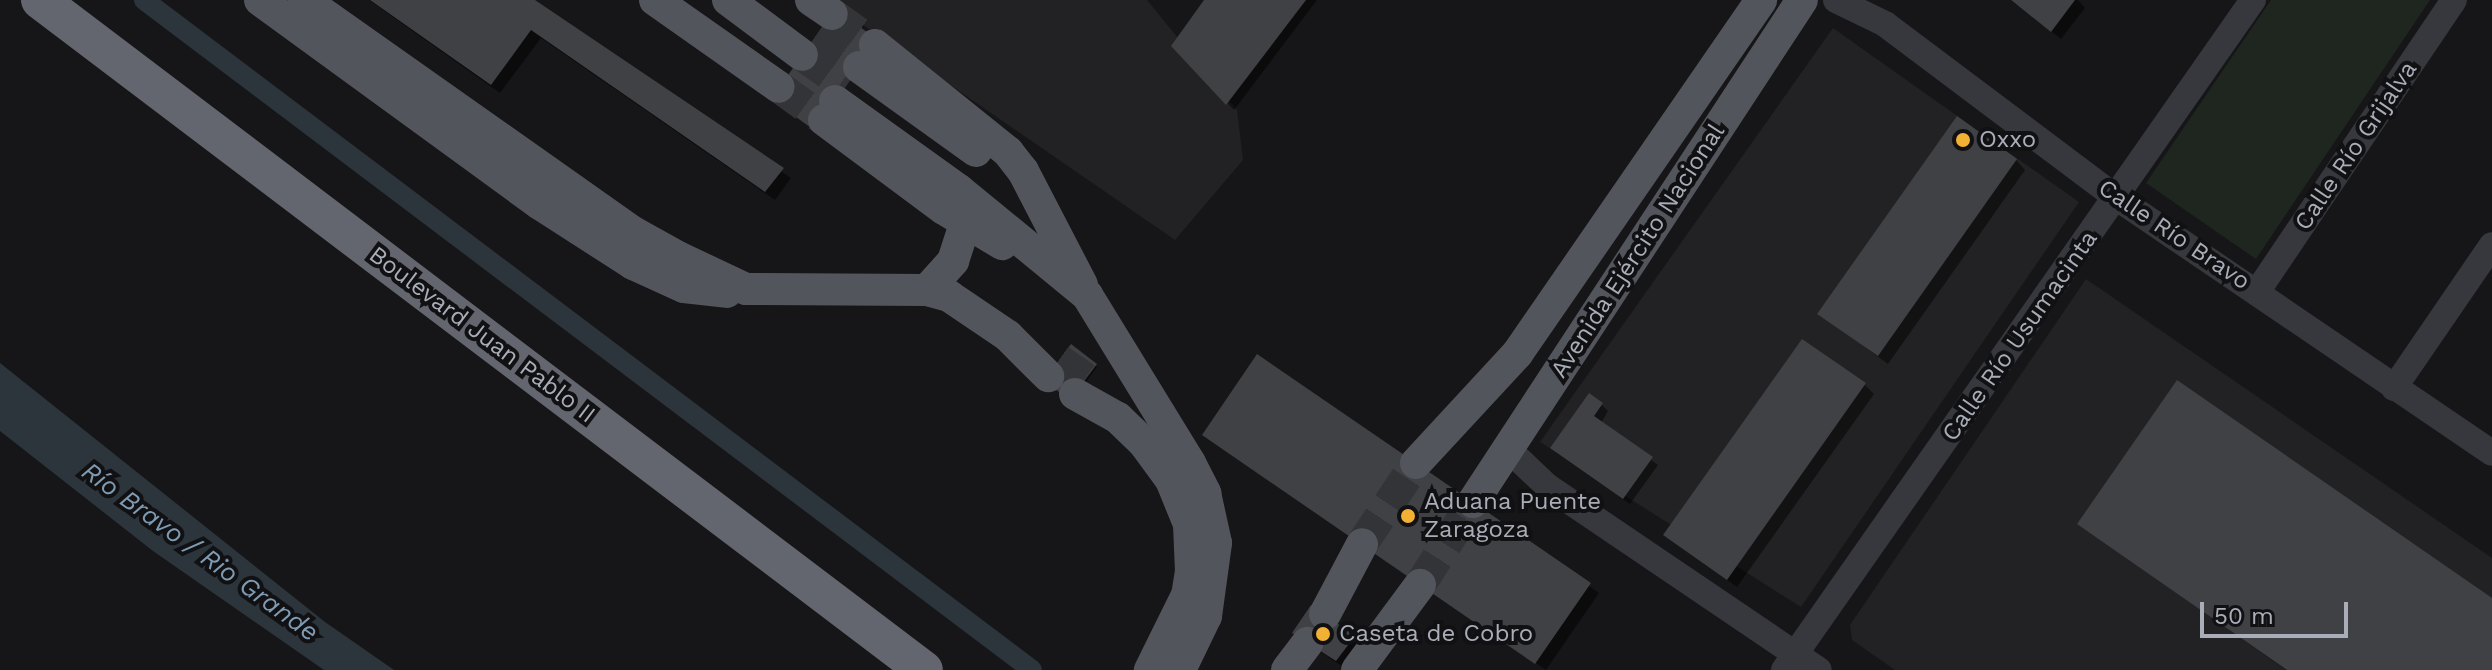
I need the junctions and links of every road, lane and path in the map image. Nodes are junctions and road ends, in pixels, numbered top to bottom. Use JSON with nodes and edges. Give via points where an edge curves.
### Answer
{"nodes":[{"id":1,"x":40,"y":0,"type":"edge"},
{"id":2,"x":260,"y":0,"type":"edge"},
{"id":3,"x":304,"y":0,"type":"edge"},
{"id":4,"x":655,"y":0,"type":"edge"},
{"id":5,"x":683,"y":0,"type":"edge"},
{"id":6,"x":728,"y":0,"type":"edge"},
{"id":7,"x":762,"y":0,"type":"edge"},
{"id":8,"x":1761,"y":0,"type":"edge"},
{"id":9,"x":1802,"y":0,"type":"edge"},
{"id":10,"x":1836,"y":0,"type":"edge"},
{"id":11,"x":2253,"y":0,"type":"edge"},
{"id":12,"x":2454,"y":0,"type":"edge"},
{"id":13,"x":1859,"y":5,"type":"edge"},
{"id":14,"x":805,"y":44,"type":"edge"},
{"id":15,"x":847,"y":83,"type":"junction"},
{"id":16,"x":2117,"y":198,"type":"junction"},
{"id":17,"x":965,"y":223,"type":"junction"},
{"id":18,"x":2492,"y":245,"type":"edge"},
{"id":19,"x":746,"y":289,"type":"junction"},
{"id":20,"x":927,"y":290,"type":"junction"},
{"id":21,"x":2257,"y":292,"type":"junction"},
{"id":22,"x":1087,"y":295,"type":"junction"},
{"id":23,"x":1054,"y":368,"type":"tunnel mouth"},
{"id":24,"x":1080,"y":386,"type":"tunnel mouth"},
{"id":25,"x":2394,"y":388,"type":"junction"},
{"id":26,"x":1508,"y":449,"type":"junction"},
{"id":27,"x":2492,"y":453,"type":"edge"},
{"id":28,"x":1416,"y":463,"type":"tunnel mouth"},
{"id":29,"x":1473,"y":502,"type":"tunnel mouth"},
{"id":30,"x":1362,"y":544,"type":"tunnel mouth"},
{"id":31,"x":1420,"y":585,"type":"tunnel mouth"},
{"id":32,"x":1325,"y":614,"type":"dead end"},
{"id":33,"x":1307,"y":643,"type":"dead end"},
{"id":34,"x":1789,"y":662,"type":"edge"},
{"id":35,"x":918,"y":665,"type":"edge"},
{"id":36,"x":957,"y":670,"type":"edge"},
{"id":37,"x":1150,"y":670,"type":"edge"},
{"id":38,"x":1180,"y":670,"type":"edge"},
{"id":39,"x":1287,"y":670,"type":"edge"},
{"id":40,"x":1357,"y":670,"type":"edge"},
{"id":41,"x":1819,"y":670,"type":"edge"}],
"edges":[{"from":1,"to":35,"type":"highway","name":"Boulevard Juan Pablo II"},
{"from":2,"to":19,"type":"main road","via":[[540,204],[633,264],[701,290]]},
{"from":3,"to":19,"type":"main road","via":[[633,232]]},
{"from":4,"to":14,"type":"main road"},
{"from":5,"to":14,"type":"main road"},
{"from":6,"to":14,"type":"main road"},
{"from":7,"to":14,"type":"main road"},
{"from":8,"to":28,"type":"main road","name":"Avenida Ejército Nacional","via":[[1517,354]]},
{"from":9,"to":26,"type":"main road","name":"Avenida Ejército Nacional"},
{"from":10,"to":13,"type":"street","name":"Calle Río Bravo"},
{"from":11,"to":16,"type":"street","name":"Calle Río Usumacinta"},
{"from":12,"to":21,"type":"street","name":"Calle Río Grijalva"},
{"from":13,"to":16,"type":"street","name":"Calle Río Bravo"},
{"from":15,"to":17,"type":"main road"},
{"from":15,"to":22,"type":"main road","via":[[959,190]]},
{"from":15,"to":22,"type":"main road","via":[[1008,152]]},
{"from":16,"to":21,"type":"street","name":"Calle Río Bravo"},
{"from":16,"to":34,"type":"street","name":"Calle Río Usumacinta"},
{"from":17,"to":20,"type":"main road","via":[[953,261]]},
{"from":17,"to":22,"type":"main road"},
{"from":18,"to":25,"type":"street"},
{"from":19,"to":20,"type":"main road"},
{"from":20,"to":23,"type":"main road","via":[[949,296]]},
{"from":21,"to":25,"type":"street","name":"Calle Río Bravo"},
{"from":22,"to":38,"type":"main road","via":[[1190,463],[1212,521],[1213,591]]},
{"from":24,"to":37,"type":"main road","via":[[1118,418],[1171,480],[1192,546],[1179,619]]},
{"from":25,"to":27,"type":"street","name":"Calle Río Bravo"},
{"from":26,"to":29,"type":"main road","name":"Avenida Ejército Nacional"},
{"from":26,"to":34,"type":"street","via":[[1547,486]]},
{"from":30,"to":32,"type":"main road"},
{"from":31,"to":40,"type":"main road"},
{"from":33,"to":39,"type":"main road"},
{"from":34,"to":41,"type":"street"},
{"from":35,"to":36,"type":"highway"}]}
